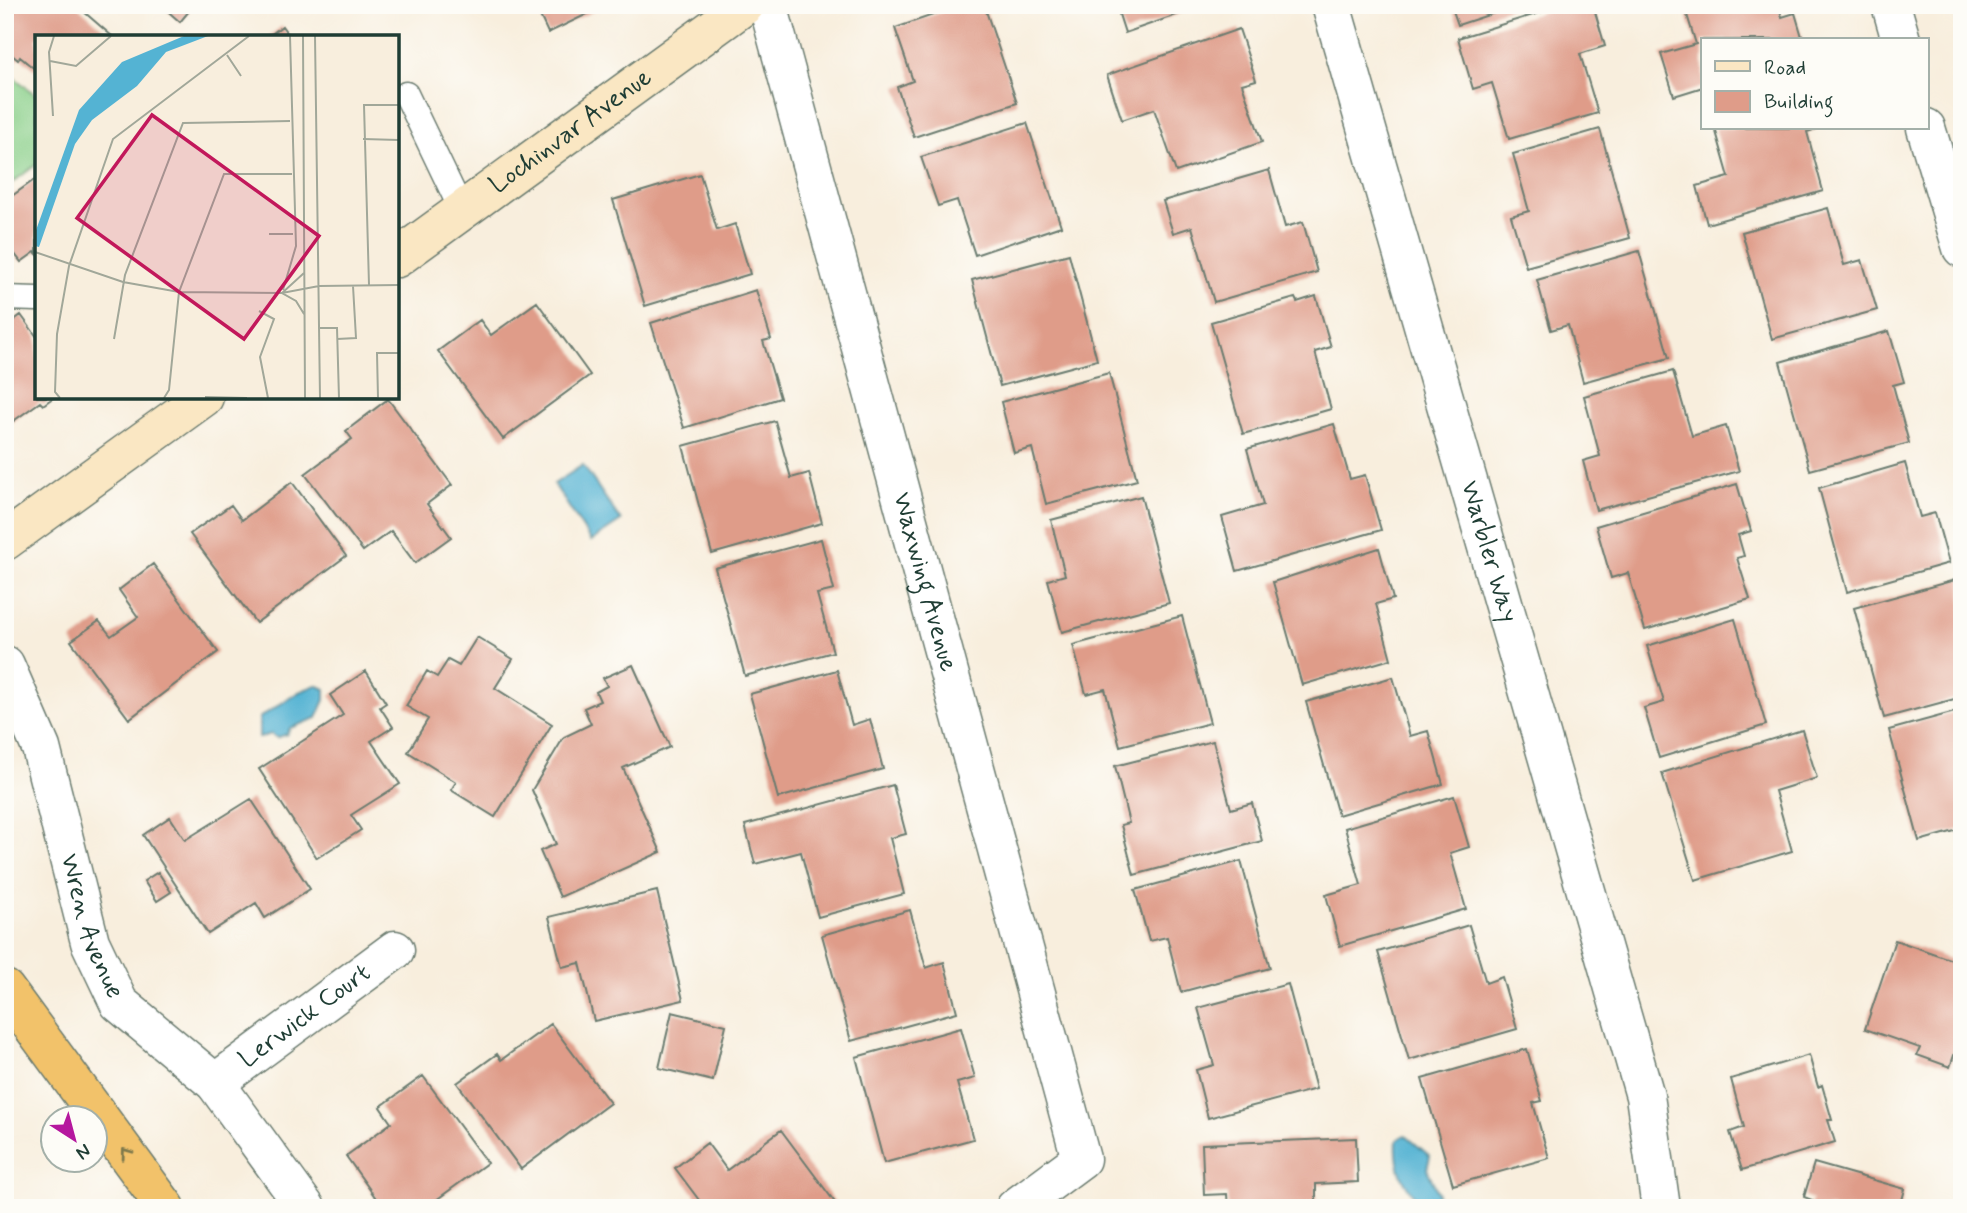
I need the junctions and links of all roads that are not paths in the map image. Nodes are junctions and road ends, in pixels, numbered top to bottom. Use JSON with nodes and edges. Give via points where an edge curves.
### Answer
{"nodes":[{"id":1,"x":745,"y":5,"type":"edge"},
{"id":2,"x":768,"y":5,"type":"edge"},
{"id":3,"x":1331,"y":5,"type":"edge"},
{"id":4,"x":1891,"y":5,"type":"edge"},
{"id":5,"x":1900,"y":38,"type":"edge"},
{"id":6,"x":406,"y":94,"type":"dead end"},
{"id":7,"x":1927,"y":130,"type":"edge"},
{"id":8,"x":462,"y":211,"type":"junction"},
{"id":9,"x":1962,"y":248,"type":"edge"},
{"id":10,"x":399,"y":257,"type":"edge"},
{"id":11,"x":5,"y":298,"type":"edge"},
{"id":12,"x":35,"y":299,"type":"edge"},
{"id":13,"x":201,"y":399,"type":"edge"},
{"id":14,"x":5,"y":541,"type":"edge"},
{"id":15,"x":5,"y":665,"type":"edge"},
{"id":16,"x":395,"y":950,"type":"dead end"},
{"id":17,"x":5,"y":989,"type":"edge"},
{"id":18,"x":215,"y":1083,"type":"junction"},
{"id":19,"x":166,"y":1208,"type":"edge"},
{"id":20,"x":306,"y":1208,"type":"edge"},
{"id":21,"x":1014,"y":1208,"type":"edge"},
{"id":22,"x":1661,"y":1208,"type":"edge"}],
"edges":[{"from":1,"to":8,"type":"street","name":"Lochinvar Avenue"},
{"from":2,"to":21,"type":"street","name":"Waxwing Avenue","via":[[1082,1159]]},
{"from":3,"to":22,"type":"street","name":"Warbler Way","via":[[1645,1096]]},
{"from":4,"to":5,"type":"street"},
{"from":6,"to":8,"type":"lane"},
{"from":7,"to":9,"type":"street"},
{"from":8,"to":10,"type":"street","name":"Lochinvar Avenue"},
{"from":11,"to":12,"type":"lane"},
{"from":13,"to":14,"type":"street"},
{"from":15,"to":18,"type":"street","name":"Wren Avenue","via":[[41,748],[90,942],[119,1003]]},
{"from":16,"to":18,"type":"street","name":"Lerwick Court"},
{"from":19,"to":17,"type":"highway","one_way":true},
{"from":18,"to":20,"type":"street","name":"Wren Avenue"}]}
